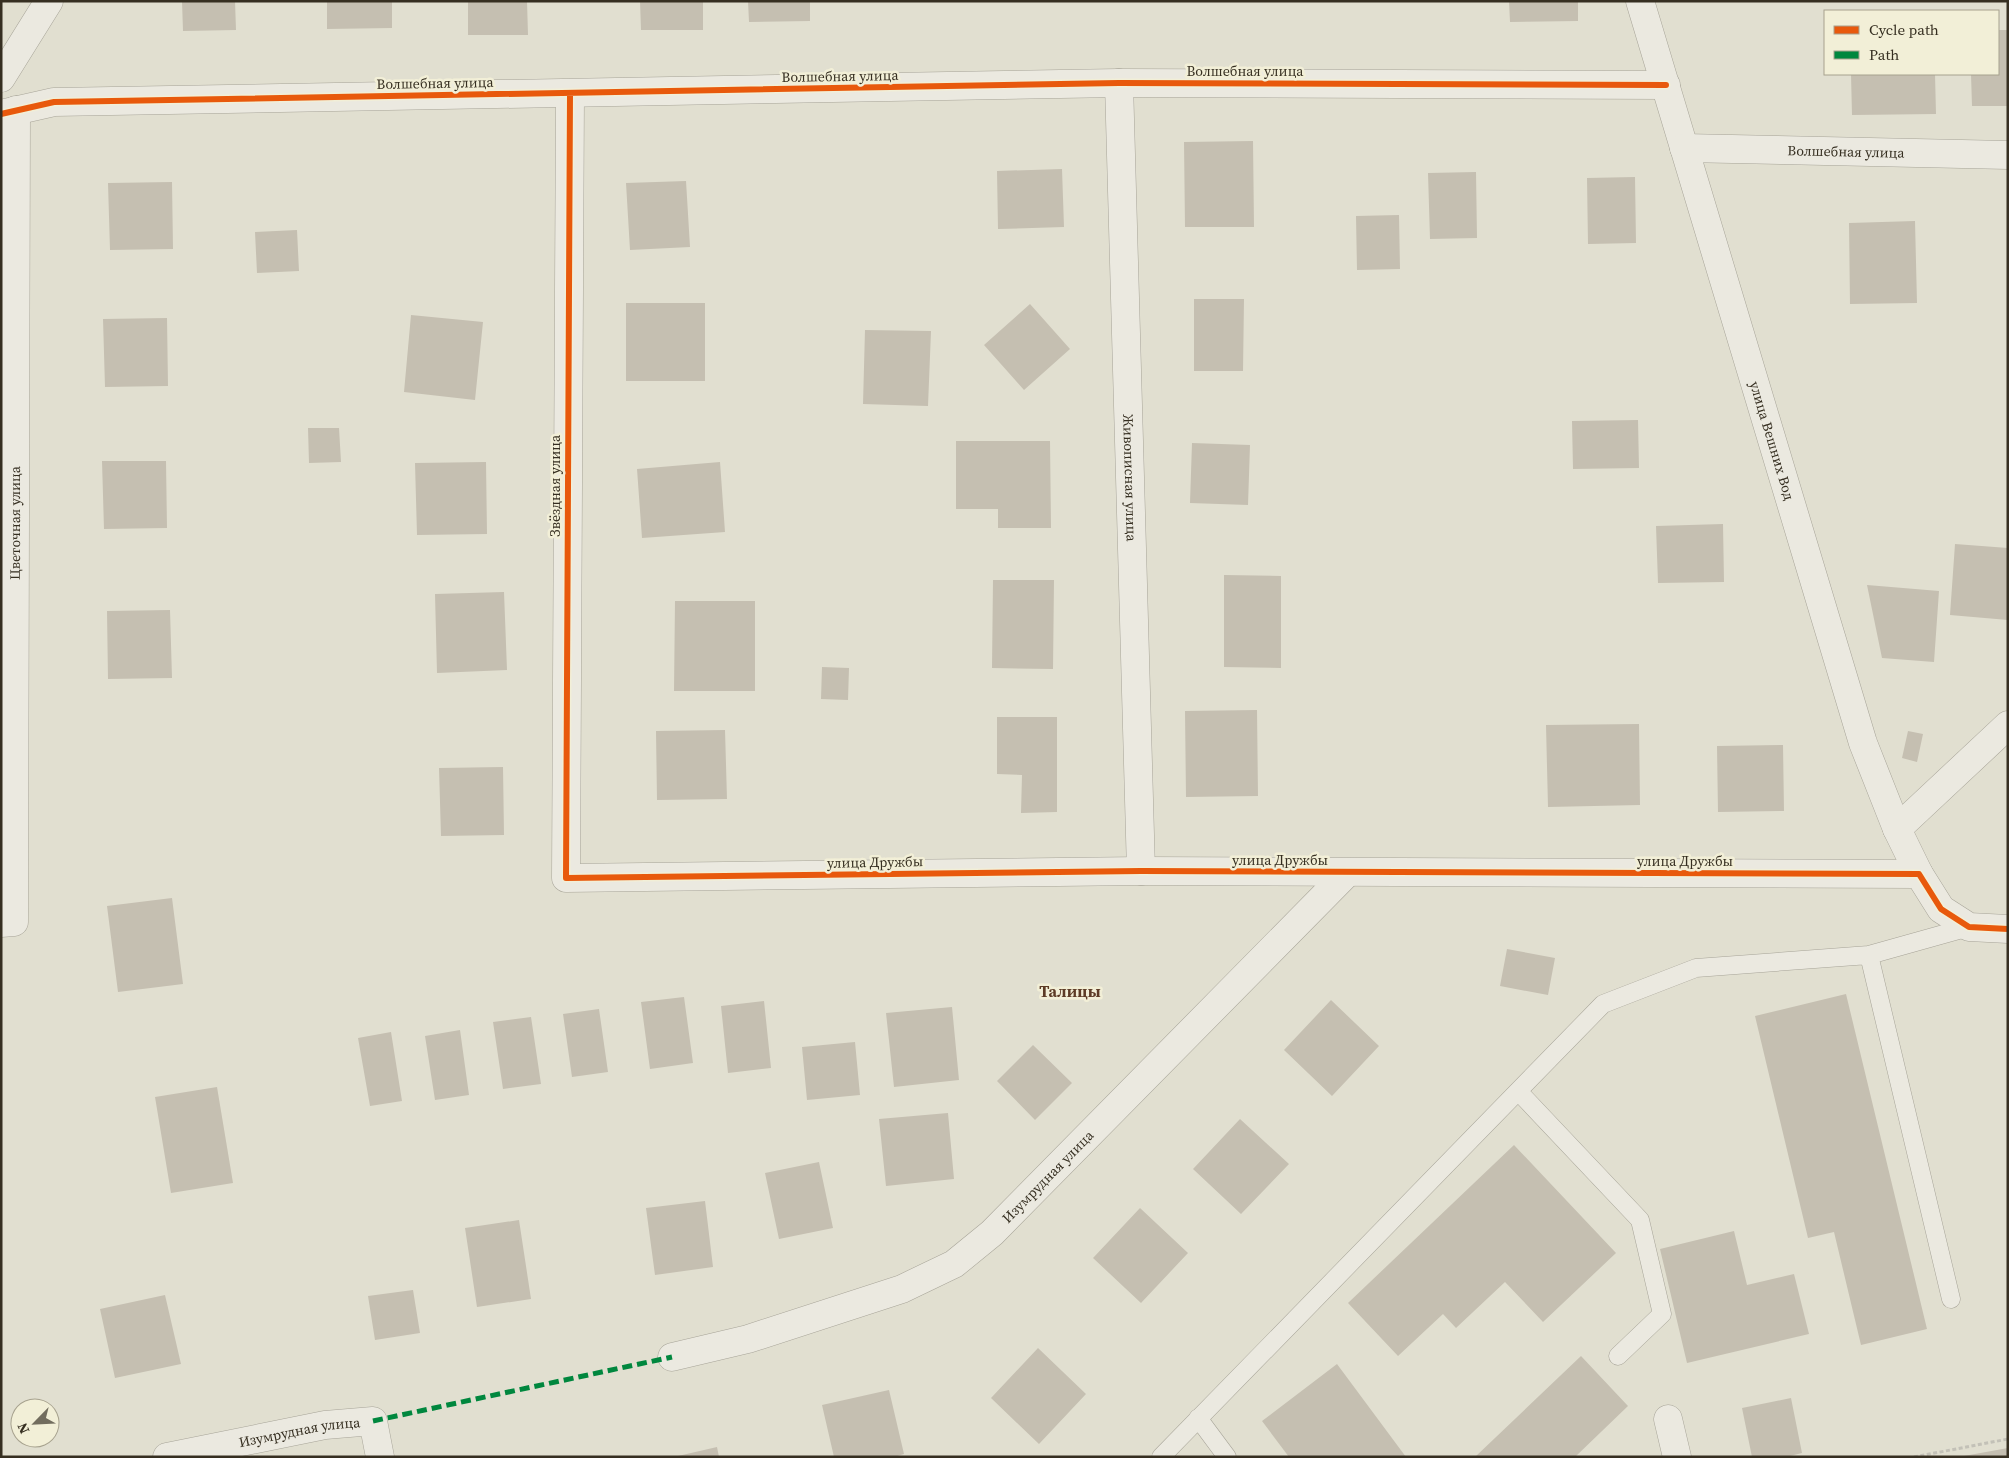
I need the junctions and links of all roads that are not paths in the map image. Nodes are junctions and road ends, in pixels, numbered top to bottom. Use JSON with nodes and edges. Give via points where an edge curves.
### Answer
{"nodes":[{"id":1,"x":49,"y":1,"type":"edge"},
{"id":2,"x":1640,"y":1,"type":"edge"},
{"id":3,"x":1,"y":78,"type":"edge"},
{"id":4,"x":1119,"y":84,"type":"junction"},
{"id":5,"x":1666,"y":85,"type":"junction"},
{"id":6,"x":570,"y":94,"type":"junction"},
{"id":7,"x":8,"y":112,"type":"edge"},
{"id":8,"x":1684,"y":148,"type":"junction"},
{"id":9,"x":2008,"y":155,"type":"edge"},
{"id":10,"x":2008,"y":725,"type":"edge"},
{"id":11,"x":1896,"y":829,"type":"junction"},
{"id":12,"x":1141,"y":871,"type":"junction"},
{"id":13,"x":1347,"y":873,"type":"junction"},
{"id":14,"x":1919,"y":874,"type":"junction"},
{"id":15,"x":566,"y":878,"type":"joint"},
{"id":16,"x":1,"y":923,"type":"edge"},
{"id":17,"x":1969,"y":927,"type":"junction"},
{"id":18,"x":2008,"y":929,"type":"edge"},
{"id":19,"x":1869,"y":955,"type":"junction"},
{"id":20,"x":1518,"y":1091,"type":"junction"},
{"id":21,"x":1951,"y":1299,"type":"dead end"},
{"id":22,"x":672,"y":1356,"type":"dead end"},
{"id":23,"x":1618,"y":1356,"type":"dead end"},
{"id":24,"x":1198,"y":1418,"type":"junction"},
{"id":25,"x":1668,"y":1419,"type":"dead end"},
{"id":26,"x":168,"y":1457,"type":"edge"},
{"id":27,"x":380,"y":1457,"type":"edge"},
{"id":28,"x":1161,"y":1457,"type":"edge"},
{"id":29,"x":1227,"y":1457,"type":"edge"},
{"id":30,"x":1677,"y":1457,"type":"edge"}],
"edges":[{"from":1,"to":3,"type":"street"},
{"from":2,"to":5,"type":"street","name":"улица Вешних Вод"},
{"from":4,"to":5,"type":"street","name":"Волшебная улица"},
{"from":4,"to":6,"type":"street","name":"Волшебная улица"},
{"from":4,"to":12,"type":"street","name":"Живописная улица"},
{"from":5,"to":8,"type":"street","name":"улица Вешних Вод"},
{"from":6,"to":7,"type":"street","name":"Волшебная улица","via":[[54,102]]},
{"from":6,"to":15,"type":"street","name":"Звёздная улица"},
{"from":7,"to":16,"type":"street","name":"Цветочная улица","via":[[14,922]]},
{"from":8,"to":9,"type":"street","name":"Волшебная улица"},
{"from":8,"to":11,"type":"street","name":"улица Вешних Вод","via":[[1863,743]]},
{"from":10,"to":11,"type":"street"},
{"from":11,"to":14,"type":"street","name":"улица Вешних Вод"},
{"from":12,"to":13,"type":"street","name":"улица Дружбы"},
{"from":12,"to":15,"type":"street","name":"улица Дружбы"},
{"from":13,"to":14,"type":"street","name":"улица Дружбы"},
{"from":13,"to":22,"type":"street","name":"Изумрудная улица","via":[[992,1233],[954,1264],[893,1292],[748,1339]]},
{"from":14,"to":17,"type":"street","via":[[1941,909]]},
{"from":17,"to":18,"type":"street"},
{"from":17,"to":19,"type":"lane"},
{"from":19,"to":20,"type":"lane","via":[[1696,968],[1603,1004]]},
{"from":19,"to":21,"type":"lane"},
{"from":20,"to":23,"type":"lane","via":[[1640,1220],[1662,1314]]},
{"from":20,"to":24,"type":"lane"},
{"from":24,"to":28,"type":"lane"},
{"from":24,"to":29,"type":"lane"},
{"from":25,"to":30,"type":"street"},
{"from":26,"to":27,"type":"street","name":"Изумрудная улица","via":[[325,1425],[372,1421]]}]}
